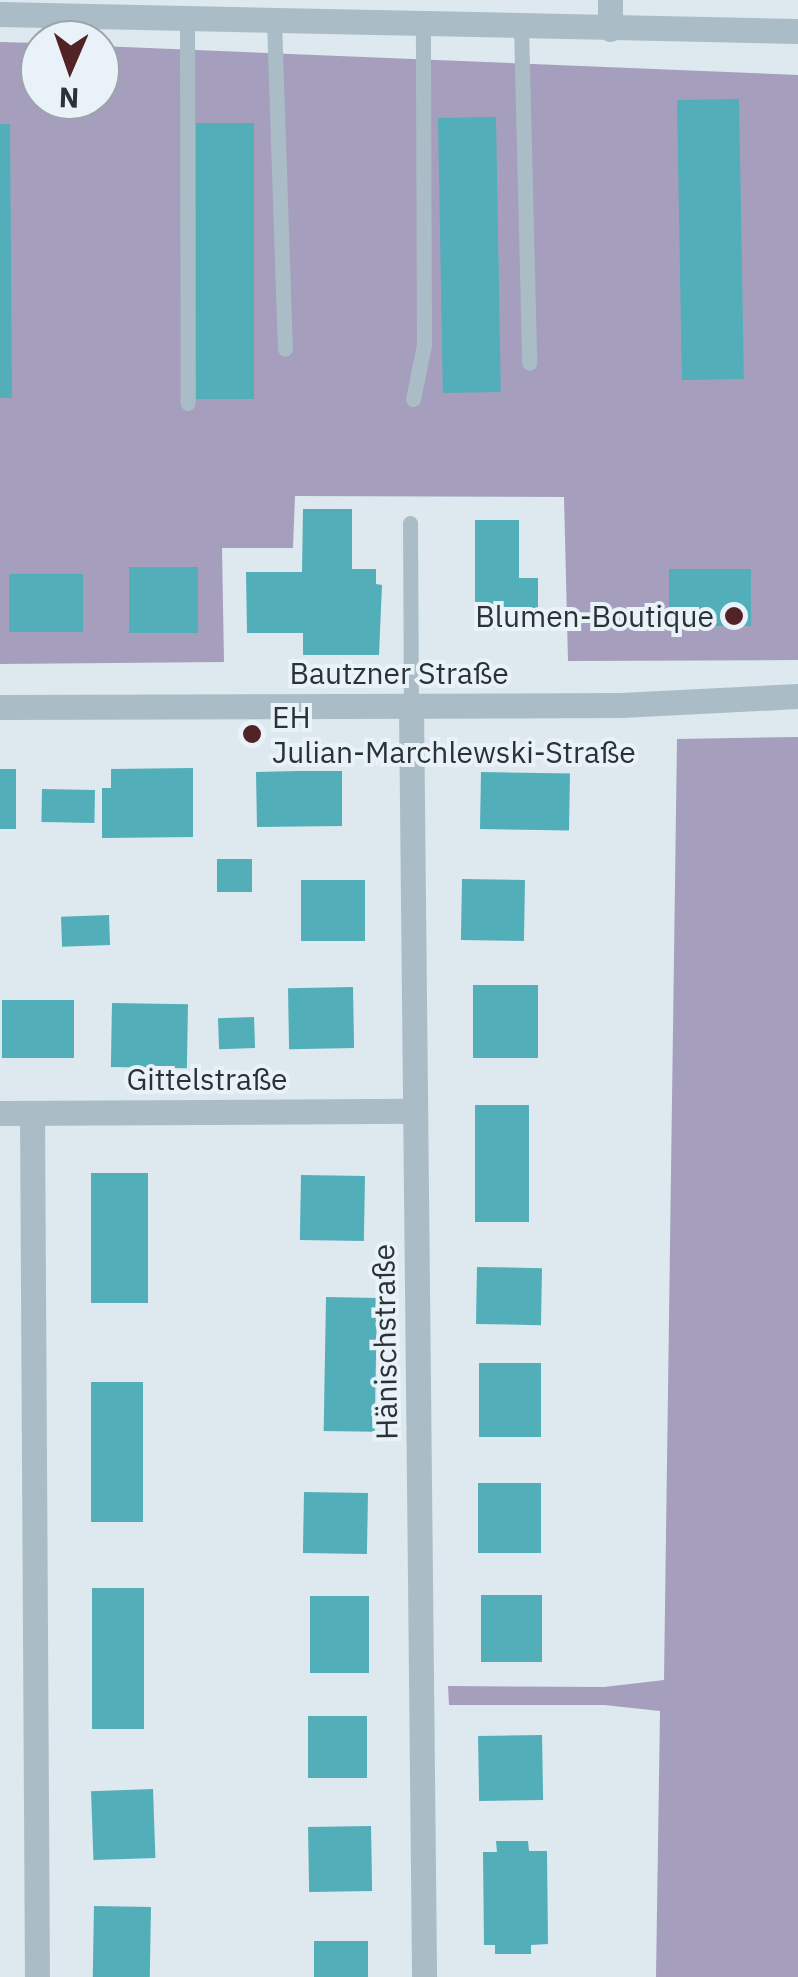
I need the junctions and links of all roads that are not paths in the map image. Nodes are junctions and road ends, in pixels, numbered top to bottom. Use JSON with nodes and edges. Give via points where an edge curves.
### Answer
{"nodes":[{"id":1,"x":610,"y":0,"type":"edge"},
{"id":2,"x":0,"y":14,"type":"edge"},
{"id":3,"x":187,"y":18,"type":"junction"},
{"id":4,"x":274,"y":20,"type":"junction"},
{"id":5,"x":423,"y":24,"type":"junction"},
{"id":6,"x":521,"y":26,"type":"junction"},
{"id":7,"x":610,"y":29,"type":"junction"},
{"id":8,"x":798,"y":31,"type":"edge"},
{"id":9,"x":285,"y":350,"type":"dead end"},
{"id":10,"x":529,"y":363,"type":"dead end"},
{"id":11,"x":414,"y":399,"type":"dead end"},
{"id":12,"x":188,"y":403,"type":"dead end"},
{"id":13,"x":410,"y":523,"type":"dead end"},
{"id":14,"x":798,"y":696,"type":"edge"},
{"id":15,"x":411,"y":706,"type":"junction"},
{"id":16,"x":0,"y":707,"type":"edge"},
{"id":17,"x":415,"y":1111,"type":"junction"},
{"id":18,"x":32,"y":1112,"type":"junction"},
{"id":19,"x":0,"y":1113,"type":"edge"},
{"id":20,"x":37,"y":1977,"type":"edge"},
{"id":21,"x":424,"y":1977,"type":"edge"}],
"edges":[{"from":1,"to":7,"type":"street"},
{"from":2,"to":3,"type":"street"},
{"from":3,"to":4,"type":"street"},
{"from":3,"to":12,"type":"lane"},
{"from":4,"to":5,"type":"street"},
{"from":4,"to":9,"type":"lane"},
{"from":5,"to":6,"type":"street"},
{"from":5,"to":11,"type":"lane","via":[[424,345]]},
{"from":6,"to":7,"type":"street"},
{"from":6,"to":10,"type":"lane"},
{"from":7,"to":8,"type":"street"},
{"from":13,"to":15,"type":"lane"},
{"from":14,"to":15,"type":"street","name":"Bautzner Straße"},
{"from":15,"to":16,"type":"street","name":"Bautzner Straße"},
{"from":15,"to":17,"type":"street","name":"Hänischstraße"},
{"from":17,"to":18,"type":"street","name":"Gittelstraße"},
{"from":17,"to":21,"type":"street","name":"Hänischstraße"},
{"from":18,"to":19,"type":"street","name":"Gittelstraße"},
{"from":18,"to":20,"type":"street"}]}
